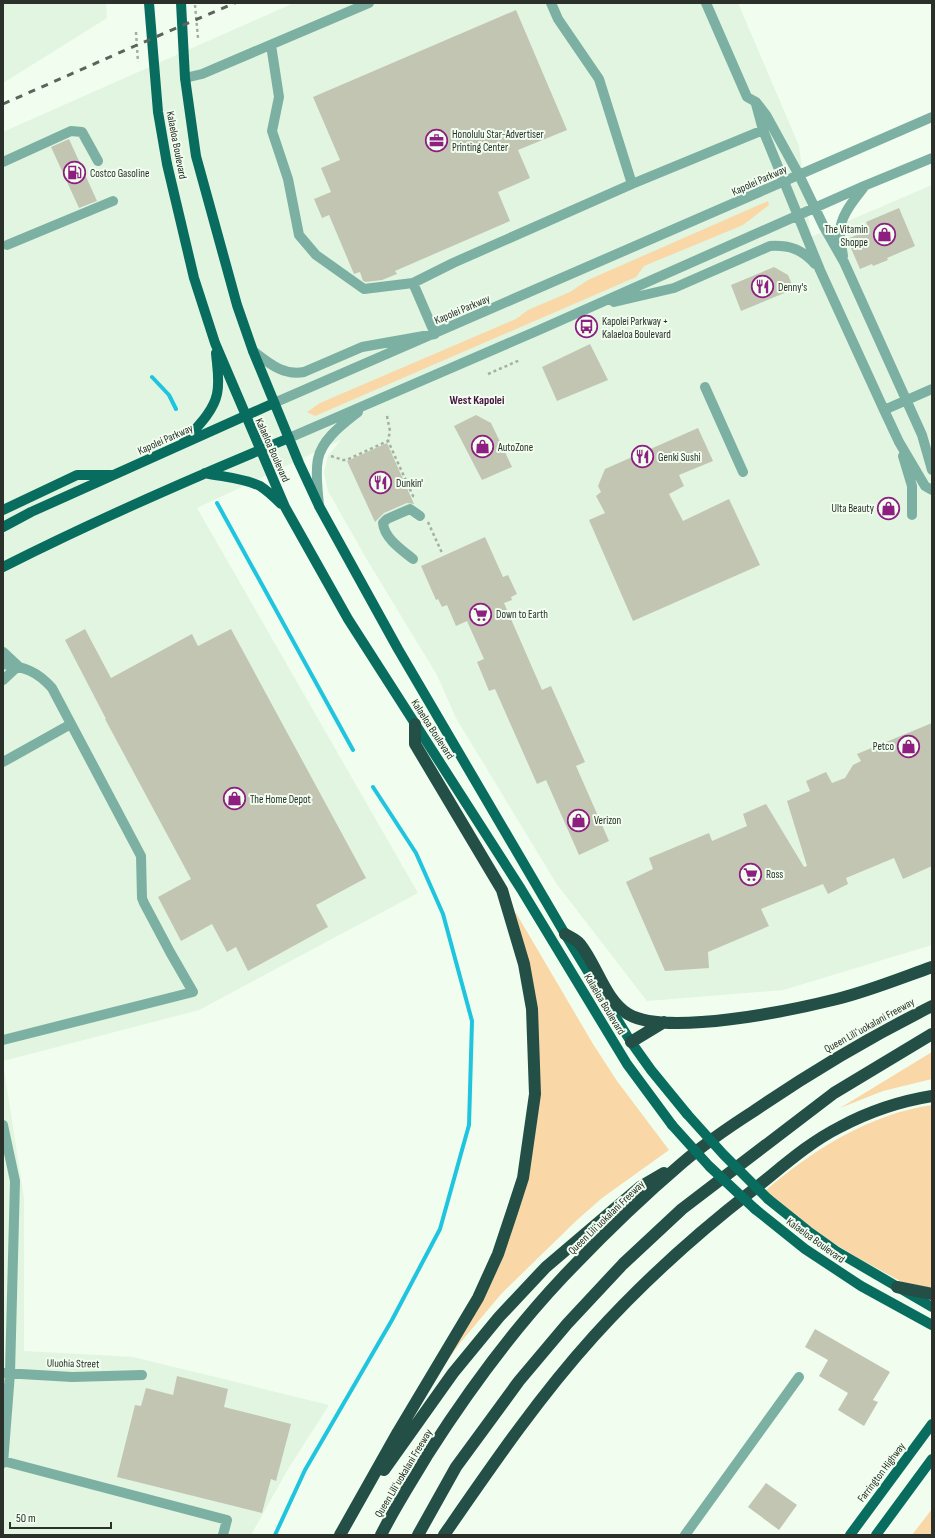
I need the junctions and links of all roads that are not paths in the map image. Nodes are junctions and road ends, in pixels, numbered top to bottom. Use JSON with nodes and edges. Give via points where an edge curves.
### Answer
{"nodes":[{"id":1,"x":149,"y":3,"type":"edge"},
{"id":2,"x":181,"y":3,"type":"edge"},
{"id":3,"x":369,"y":3,"type":"edge"},
{"id":4,"x":551,"y":3,"type":"edge"},
{"id":5,"x":706,"y":3,"type":"edge"},
{"id":6,"x":271,"y":45,"type":"junction"},
{"id":7,"x":185,"y":78,"type":"junction"},
{"id":8,"x":756,"y":102,"type":"junction"},
{"id":9,"x":932,"y":117,"type":"edge"},
{"id":10,"x":763,"y":130,"type":"junction"},
{"id":11,"x":932,"y":158,"type":"edge"},
{"id":12,"x":98,"y":161,"type":"dead end"},
{"id":13,"x":3,"y":162,"type":"edge"},
{"id":14,"x":799,"y":175,"type":"junction"},
{"id":15,"x":784,"y":182,"type":"junction"},
{"id":16,"x":632,"y":184,"type":"junction"},
{"id":17,"x":864,"y":186,"type":"junction"},
{"id":18,"x":113,"y":201,"type":"dead end"},
{"id":19,"x":815,"y":208,"type":"junction"},
{"id":20,"x":798,"y":216,"type":"junction"},
{"id":21,"x":7,"y":245,"type":"dead end"},
{"id":22,"x":844,"y":262,"type":"junction"},
{"id":23,"x":820,"y":270,"type":"junction"},
{"id":24,"x":413,"y":283,"type":"junction"},
{"id":25,"x":588,"y":308,"type":"junction"},
{"id":26,"x":435,"y":334,"type":"junction"},
{"id":27,"x":215,"y":343,"type":"junction"},
{"id":28,"x":253,"y":351,"type":"junction"},
{"id":29,"x":705,"y":387,"type":"dead end"},
{"id":30,"x":932,"y":389,"type":"edge"},
{"id":31,"x":906,"y":400,"type":"junction"},
{"id":32,"x":374,"y":401,"type":"junction"},
{"id":33,"x":274,"y":403,"type":"junction"},
{"id":34,"x":884,"y":410,"type":"junction"},
{"id":35,"x":245,"y":416,"type":"junction"},
{"id":36,"x":922,"y":435,"type":"junction"},
{"id":37,"x":289,"y":438,"type":"junction"},
{"id":38,"x":900,"y":442,"type":"junction"},
{"id":39,"x":180,"y":446,"type":"junction"},
{"id":40,"x":260,"y":450,"type":"junction"},
{"id":41,"x":932,"y":453,"type":"edge"},
{"id":42,"x":932,"y":470,"type":"edge"},
{"id":43,"x":743,"y":472,"type":"dead end"},
{"id":44,"x":205,"y":474,"type":"junction"},
{"id":45,"x":115,"y":475,"type":"junction"},
{"id":46,"x":932,"y":490,"type":"edge"},
{"id":47,"x":319,"y":506,"type":"junction"},
{"id":48,"x":285,"y":507,"type":"junction"},
{"id":49,"x":3,"y":510,"type":"edge"},
{"id":50,"x":912,"y":515,"type":"dead end"},
{"id":51,"x":424,"y":518,"type":"road end"},
{"id":52,"x":3,"y":527,"type":"edge"},
{"id":53,"x":413,"y":559,"type":"dead end"},
{"id":54,"x":3,"y":567,"type":"edge"},
{"id":55,"x":3,"y":652,"type":"edge"},
{"id":56,"x":3,"y":664,"type":"edge"},
{"id":57,"x":18,"y":666,"type":"junction"},
{"id":58,"x":3,"y":680,"type":"edge"},
{"id":59,"x":71,"y":724,"type":"junction"},
{"id":60,"x":415,"y":724,"type":"junction"},
{"id":61,"x":3,"y":762,"type":"edge"},
{"id":62,"x":565,"y":934,"type":"junction"},
{"id":63,"x":932,"y":967,"type":"edge"},
{"id":64,"x":932,"y":1006,"type":"edge"},
{"id":65,"x":664,"y":1022,"type":"junction"},
{"id":66,"x":932,"y":1034,"type":"edge"},
{"id":67,"x":3,"y":1040,"type":"edge"},
{"id":68,"x":631,"y":1042,"type":"junction"},
{"id":69,"x":932,"y":1096,"type":"edge"},
{"id":70,"x":3,"y":1125,"type":"edge"},
{"id":71,"x":682,"y":1163,"type":"junction"},
{"id":72,"x":897,"y":1287,"type":"junction"},
{"id":73,"x":932,"y":1294,"type":"edge"},
{"id":74,"x":8,"y":1296,"type":"edge"},
{"id":75,"x":932,"y":1307,"type":"edge"},
{"id":76,"x":906,"y":1312,"type":"junction"},
{"id":77,"x":932,"y":1325,"type":"edge"},
{"id":78,"x":932,"y":1330,"type":"edge"},
{"id":79,"x":6,"y":1373,"type":"edge"},
{"id":80,"x":142,"y":1375,"type":"dead end"},
{"id":81,"x":799,"y":1377,"type":"dead end"},
{"id":82,"x":932,"y":1424,"type":"edge"},
{"id":83,"x":3,"y":1457,"type":"edge"},
{"id":84,"x":932,"y":1459,"type":"edge"},
{"id":85,"x":341,"y":1531,"type":"edge"},
{"id":86,"x":223,"y":1535,"type":"edge"},
{"id":87,"x":381,"y":1535,"type":"edge"},
{"id":88,"x":418,"y":1535,"type":"edge"},
{"id":89,"x":444,"y":1535,"type":"edge"},
{"id":90,"x":685,"y":1535,"type":"edge"},
{"id":91,"x":850,"y":1535,"type":"edge"},
{"id":92,"x":876,"y":1535,"type":"edge"}],
"edges":[{"from":1,"to":27,"type":"main road","name":"Kalaeloa Boulevard","via":[[158,112],[167,164],[194,278]]},
{"from":2,"to":7,"type":"main road","name":"Kalaeloa Boulevard"},
{"from":3,"to":6,"type":"street"},
{"from":4,"to":16,"type":"street","via":[[558,19],[599,79]]},
{"from":5,"to":8,"type":"street","via":[[747,97]]},
{"from":6,"to":7,"type":"street","via":[[202,74]]},
{"from":6,"to":24,"type":"street","via":[[278,97],[272,131],[288,179],[299,235],[316,255],[364,289]]},
{"from":7,"to":28,"type":"main road","name":"Kalaeloa Boulevard","via":[[196,156],[235,297]]},
{"from":8,"to":10,"type":"street"},
{"from":8,"to":14,"type":"street","via":[[766,114]]},
{"from":9,"to":14,"type":"street","name":"Kapolei Parkway"},
{"from":10,"to":15,"type":"street"},
{"from":10,"to":16,"type":"street"},
{"from":11,"to":17,"type":"street"},
{"from":12,"to":13,"type":"street","via":[[82,132],[71,131]]},
{"from":14,"to":15,"type":"street","name":"Kapolei Parkway"},
{"from":14,"to":19,"type":"street"},
{"from":15,"to":20,"type":"street"},
{"from":15,"to":26,"type":"street","name":"Kapolei Parkway"},
{"from":16,"to":24,"type":"street"},
{"from":17,"to":19,"type":"street"},
{"from":17,"to":22,"type":"street","via":[[841,223]]},
{"from":18,"to":21,"type":"street"},
{"from":19,"to":20,"type":"street"},
{"from":19,"to":22,"type":"street"},
{"from":20,"to":23,"type":"street"},
{"from":20,"to":25,"type":"street"},
{"from":22,"to":31,"type":"street"},
{"from":23,"to":25,"type":"street","via":[[808,255],[798,249],[782,245],[770,246],[674,288]]},
{"from":23,"to":34,"type":"street"},
{"from":24,"to":26,"type":"street"},
{"from":25,"to":32,"type":"street"},
{"from":26,"to":28,"type":"street","via":[[362,347],[297,374],[278,369]]},
{"from":26,"to":33,"type":"street","name":"Kapolei Parkway"},
{"from":27,"to":35,"type":"main road","name":"Kalaeloa Boulevard"},
{"from":27,"to":39,"type":"main road","via":[[217,394],[208,414]]},
{"from":28,"to":33,"type":"main road","name":"Kalaeloa Boulevard"},
{"from":29,"to":43,"type":"street"},
{"from":30,"to":31,"type":"street"},
{"from":31,"to":34,"type":"street"},
{"from":31,"to":36,"type":"street"},
{"from":32,"to":37,"type":"street"},
{"from":32,"to":47,"type":"street","via":[[342,424],[320,452],[317,467]]},
{"from":33,"to":35,"type":"main road","name":"Kapolei Parkway"},
{"from":33,"to":37,"type":"main road","name":"Kalaeloa Boulevard"},
{"from":34,"to":38,"type":"street"},
{"from":35,"to":39,"type":"main road","name":"Kapolei Parkway"},
{"from":35,"to":40,"type":"main road","name":"Kalaeloa Boulevard"},
{"from":36,"to":41,"type":"street"},
{"from":36,"to":42,"type":"street"},
{"from":37,"to":40,"type":"main road"},
{"from":37,"to":47,"type":"main road","name":"Kalaeloa Boulevard"},
{"from":38,"to":46,"type":"street","via":[[925,486]]},
{"from":38,"to":50,"type":"street","via":[[912,486]]},
{"from":39,"to":45,"type":"main road","name":"Kapolei Parkway"},
{"from":40,"to":44,"type":"main road"},
{"from":40,"to":48,"type":"main road","name":"Kalaeloa Boulevard"},
{"from":44,"to":48,"type":"main road","via":[[258,485]]},
{"from":44,"to":54,"type":"main road","via":[[64,536]]},
{"from":45,"to":49,"type":"main road","via":[[77,475]]},
{"from":45,"to":52,"type":"main road","name":"Kapolei Parkway"},
{"from":47,"to":62,"type":"main road","name":"Kalaeloa Boulevard","via":[[398,649]]},
{"from":48,"to":60,"type":"main road","name":"Kalaeloa Boulevard","via":[[348,619]]},
{"from":51,"to":53,"type":"street","via":[[410,509],[383,523],[391,539]]},
{"from":55,"to":57,"type":"street"},
{"from":56,"to":57,"type":"street"},
{"from":57,"to":58,"type":"street"},
{"from":57,"to":59,"type":"street","via":[[43,677],[52,688]]},
{"from":59,"to":61,"type":"street"},
{"from":59,"to":67,"type":"street","via":[[141,856],[142,898],[193,992]]},
{"from":60,"to":76,"type":"main road","name":"Kalaeloa Boulevard","bridge":true,"via":[[521,889],[627,1064],[672,1124],[709,1166],[755,1209],[805,1249]]},
{"from":60,"to":85,"type":"highway","via":[[415,744],[502,890],[510,914],[524,964],[532,1009],[535,1094],[522,1178],[498,1254],[478,1298]]},
{"from":62,"to":65,"type":"highway","via":[[580,943],[615,1002],[628,1014],[641,1020]]},
{"from":62,"to":68,"type":"main road","name":"Kalaeloa Boulevard"},
{"from":63,"to":65,"type":"highway","via":[[838,998],[797,1008],[717,1021]]},
{"from":64,"to":71,"type":"highway","name":"Queen Liliʻuokalani Freeway","via":[[839,1055],[737,1122]]},
{"from":65,"to":68,"type":"highway"},
{"from":66,"to":88,"type":"highway","via":[[828,1097],[682,1209],[623,1264],[519,1381],[456,1468]]},
{"from":68,"to":72,"type":"main road","name":"Kalaeloa Boulevard","bridge":true,"via":[[687,1114],[768,1199],[836,1251]]},
{"from":69,"to":89,"type":"highway","via":[[916,1098],[839,1127],[804,1150],[722,1214],[658,1270],[594,1336],[547,1393],[493,1464]]},
{"from":70,"to":74,"type":"street","via":[[15,1181]]},
{"from":71,"to":85,"type":"highway","via":[[640,1187],[546,1267],[453,1373]]},
{"from":71,"to":87,"type":"highway","name":"Queen Liliʻuokalani Freeway","via":[[562,1278],[516,1332],[455,1412],[396,1506]]},
{"from":72,"to":73,"type":"highway"},
{"from":72,"to":75,"type":"main road","name":"Kalaeloa Boulevard"},
{"from":74,"to":79,"type":"street"},
{"from":76,"to":77,"type":"main road","name":"Kalaeloa Boulevard"},
{"from":76,"to":78,"type":"main road"},
{"from":79,"to":80,"type":"street","name":"Uluohia Street","via":[[72,1377]]},
{"from":79,"to":83,"type":"street"},
{"from":81,"to":90,"type":"street"},
{"from":82,"to":91,"type":"main road","name":"Farrington Highway"},
{"from":83,"to":86,"type":"street","via":[[227,1520]]},
{"from":84,"to":92,"type":"main road"}]}
